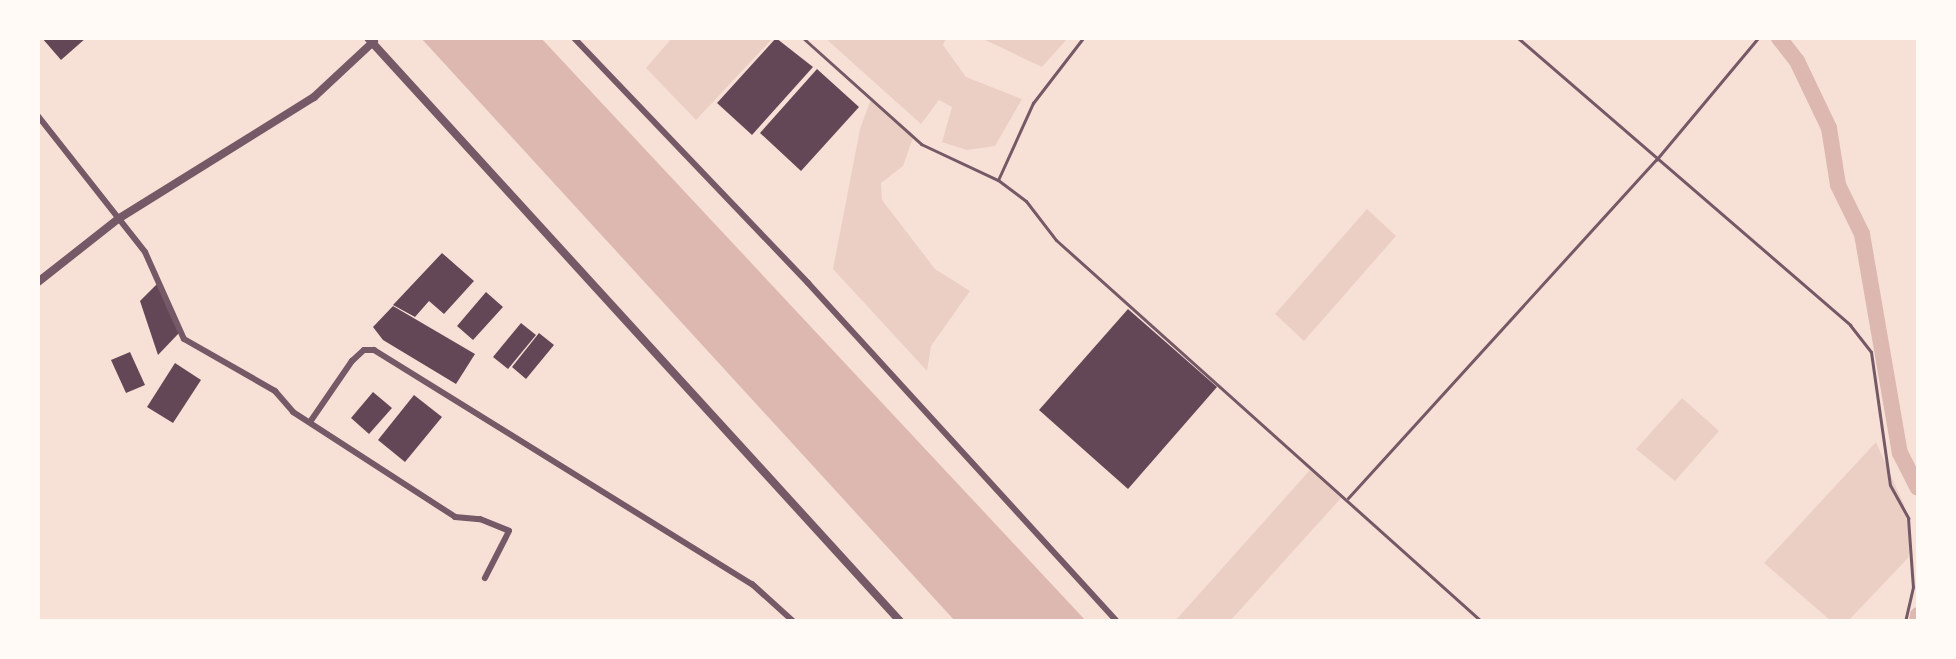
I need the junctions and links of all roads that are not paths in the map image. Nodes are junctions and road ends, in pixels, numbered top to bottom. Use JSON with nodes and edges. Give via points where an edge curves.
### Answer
{"nodes":[{"id":1,"x":574,"y":38,"type":"edge"},
{"id":2,"x":803,"y":38,"type":"edge"},
{"id":3,"x":1083,"y":38,"type":"edge"},
{"id":4,"x":1518,"y":38,"type":"edge"},
{"id":5,"x":1758,"y":38,"type":"edge"},
{"id":6,"x":372,"y":40,"type":"edge"},
{"id":7,"x":38,"y":116,"type":"edge"},
{"id":8,"x":1656,"y":160,"type":"junction"},
{"id":9,"x":998,"y":180,"type":"junction"},
{"id":10,"x":118,"y":219,"type":"junction"},
{"id":11,"x":38,"y":282,"type":"edge"},
{"id":12,"x":310,"y":422,"type":"junction"},
{"id":13,"x":1347,"y":500,"type":"junction"},
{"id":14,"x":485,"y":578,"type":"dead end"},
{"id":15,"x":793,"y":621,"type":"edge"},
{"id":16,"x":900,"y":621,"type":"edge"},
{"id":17,"x":1117,"y":621,"type":"edge"},
{"id":18,"x":1481,"y":621,"type":"edge"},
{"id":19,"x":1905,"y":621,"type":"edge"}],
"edges":[{"from":1,"to":17,"type":"street","via":[[798,272]]},
{"from":2,"to":9,"type":"lane","via":[[921,144]]},
{"from":3,"to":9,"type":"lane","via":[[1033,103]]},
{"from":4,"to":8,"type":"lane"},
{"from":5,"to":8,"type":"lane"},
{"from":6,"to":10,"type":"street","via":[[314,97]]},
{"from":6,"to":16,"type":"street"},
{"from":7,"to":10,"type":"street"},
{"from":8,"to":13,"type":"lane"},
{"from":8,"to":19,"type":"lane","via":[[1850,325],[1871,352],[1890,485],[1908,518],[1913,587]]},
{"from":9,"to":13,"type":"lane","via":[[1026,201],[1056,240]]},
{"from":10,"to":11,"type":"street"},
{"from":10,"to":12,"type":"street","via":[[159,274],[184,339],[275,391]]},
{"from":12,"to":14,"type":"street","via":[[455,517],[480,519],[509,531]]},
{"from":12,"to":15,"type":"street","via":[[352,361],[364,350],[374,350],[752,584]]},
{"from":13,"to":18,"type":"lane"}]}
